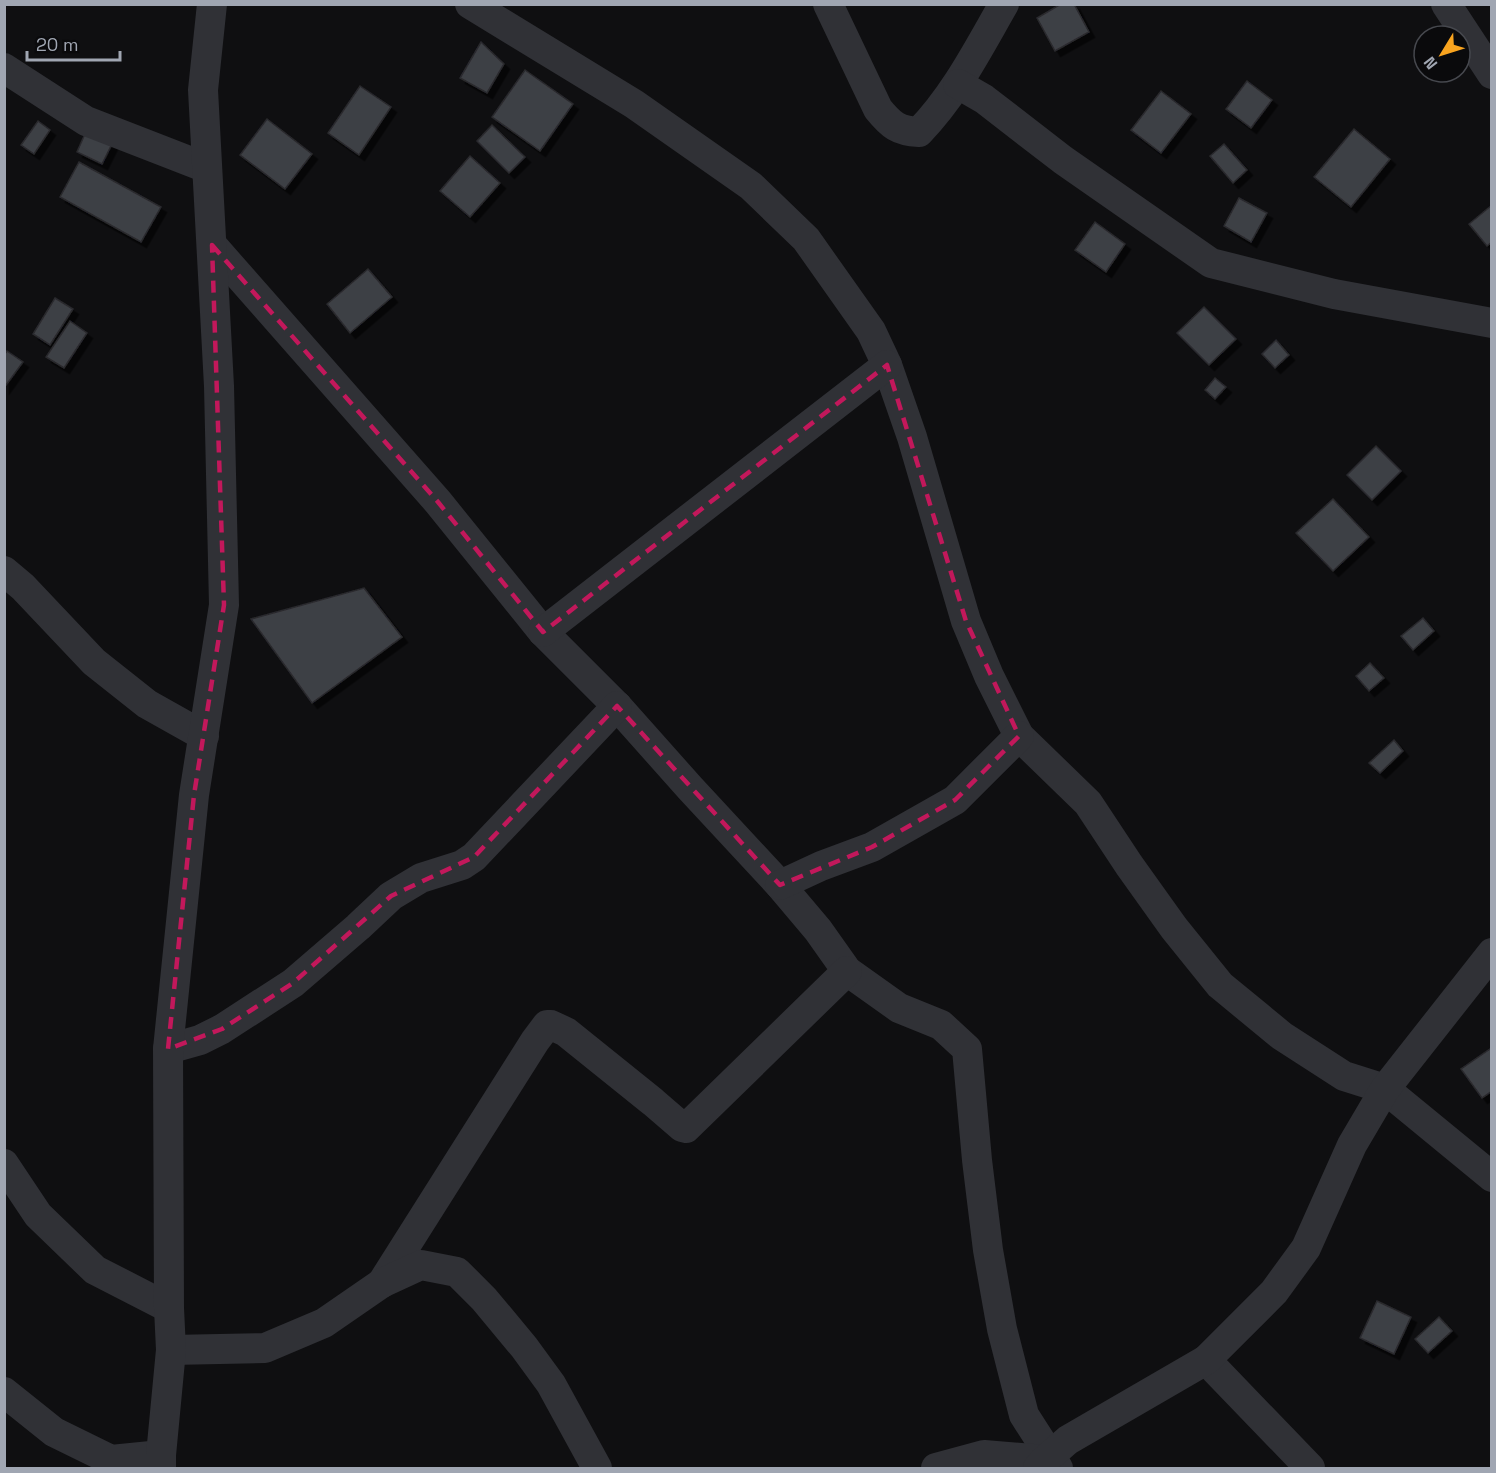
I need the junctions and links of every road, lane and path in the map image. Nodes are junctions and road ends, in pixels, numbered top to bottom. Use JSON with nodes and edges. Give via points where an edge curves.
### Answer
{"nodes":[{"id":1,"x":212,"y":4,"type":"edge"},
{"id":2,"x":470,"y":4,"type":"edge"},
{"id":3,"x":828,"y":4,"type":"edge"},
{"id":4,"x":1004,"y":4,"type":"edge"},
{"id":5,"x":1446,"y":4,"type":"edge"},
{"id":6,"x":4,"y":68,"type":"edge"},
{"id":7,"x":1491,"y":74,"type":"edge"},
{"id":8,"x":958,"y":84,"type":"junction"},
{"id":9,"x":207,"y":168,"type":"junction"},
{"id":10,"x":212,"y":245,"type":"junction"},
{"id":11,"x":1491,"y":323,"type":"edge"},
{"id":12,"x":887,"y":365,"type":"junction"},
{"id":13,"x":4,"y":572,"type":"edge"},
{"id":14,"x":543,"y":632,"type":"junction"},
{"id":15,"x":617,"y":706,"type":"junction"},
{"id":16,"x":204,"y":736,"type":"junction"},
{"id":17,"x":1019,"y":736,"type":"junction"},
{"id":18,"x":780,"y":885,"type":"junction"},
{"id":19,"x":1491,"y":953,"type":"edge"},
{"id":20,"x":847,"y":971,"type":"junction"},
{"id":21,"x":168,"y":1048,"type":"junction"},
{"id":22,"x":1385,"y":1089,"type":"junction"},
{"id":23,"x":4,"y":1164,"type":"edge"},
{"id":24,"x":1491,"y":1177,"type":"edge"},
{"id":25,"x":381,"y":1283,"type":"junction"},
{"id":26,"x":169,"y":1308,"type":"junction"},
{"id":27,"x":171,"y":1350,"type":"junction"},
{"id":28,"x":1206,"y":1360,"type":"junction"},
{"id":29,"x":4,"y":1392,"type":"edge"},
{"id":30,"x":161,"y":1462,"type":"edge"},
{"id":31,"x":1047,"y":1463,"type":"edge"},
{"id":32,"x":597,"y":1468,"type":"edge"},
{"id":33,"x":936,"y":1468,"type":"edge"},
{"id":34,"x":1310,"y":1468,"type":"edge"}],
"edges":[{"from":1,"to":9,"type":"street","via":[[203,90]]},
{"from":2,"to":12,"type":"street","via":[[633,104],[750,186],[806,239],[871,331]]},
{"from":3,"to":8,"type":"street","via":[[878,109],[890,123],[905,131],[919,132]]},
{"from":4,"to":8,"type":"street"},
{"from":5,"to":7,"type":"street"},
{"from":6,"to":9,"type":"street","via":[[86,121]]},
{"from":8,"to":11,"type":"street","via":[[1211,263],[1334,294]]},
{"from":9,"to":10,"type":"street"},
{"from":10,"to":14,"type":"street","via":[[438,502]]},
{"from":10,"to":16,"type":"street","via":[[224,605]]},
{"from":12,"to":14,"type":"street"},
{"from":12,"to":17,"type":"street","via":[[966,621]]},
{"from":13,"to":16,"type":"street","via":[[94,662],[147,704]]},
{"from":14,"to":15,"type":"street"},
{"from":15,"to":18,"type":"street"},
{"from":15,"to":21,"type":"street","via":[[474,857],[422,878],[391,896],[293,982],[222,1029],[200,1040]]},
{"from":16,"to":21,"type":"street","via":[[194,795]]},
{"from":17,"to":18,"type":"street","via":[[955,800],[872,847]]},
{"from":17,"to":22,"type":"street","via":[[1088,803],[1173,928],[1220,985],[1282,1036],[1344,1076]]},
{"from":18,"to":20,"type":"street"},
{"from":19,"to":22,"type":"street"},
{"from":20,"to":25,"type":"street","via":[[686,1128],[566,1032],[547,1025]]},
{"from":20,"to":31,"type":"street","via":[[899,1008],[941,1025],[967,1049],[988,1250],[1002,1329],[1024,1415]]},
{"from":21,"to":26,"type":"street"},
{"from":22,"to":24,"type":"street"},
{"from":22,"to":28,"type":"street","via":[[1352,1145],[1306,1248],[1274,1292]]},
{"from":23,"to":26,"type":"street","via":[[38,1215],[95,1270]]},
{"from":25,"to":27,"type":"street","via":[[324,1323],[266,1348]]},
{"from":25,"to":32,"type":"street","via":[[421,1264],[457,1272],[524,1347],[550,1384]]},
{"from":26,"to":27,"type":"street"},
{"from":27,"to":30,"type":"street"},
{"from":28,"to":31,"type":"street","via":[[1068,1440]]},
{"from":28,"to":34,"type":"street"},
{"from":29,"to":30,"type":"street","via":[[54,1432],[111,1460]]},
{"from":31,"to":33,"type":"street","via":[[984,1455]]}]}
